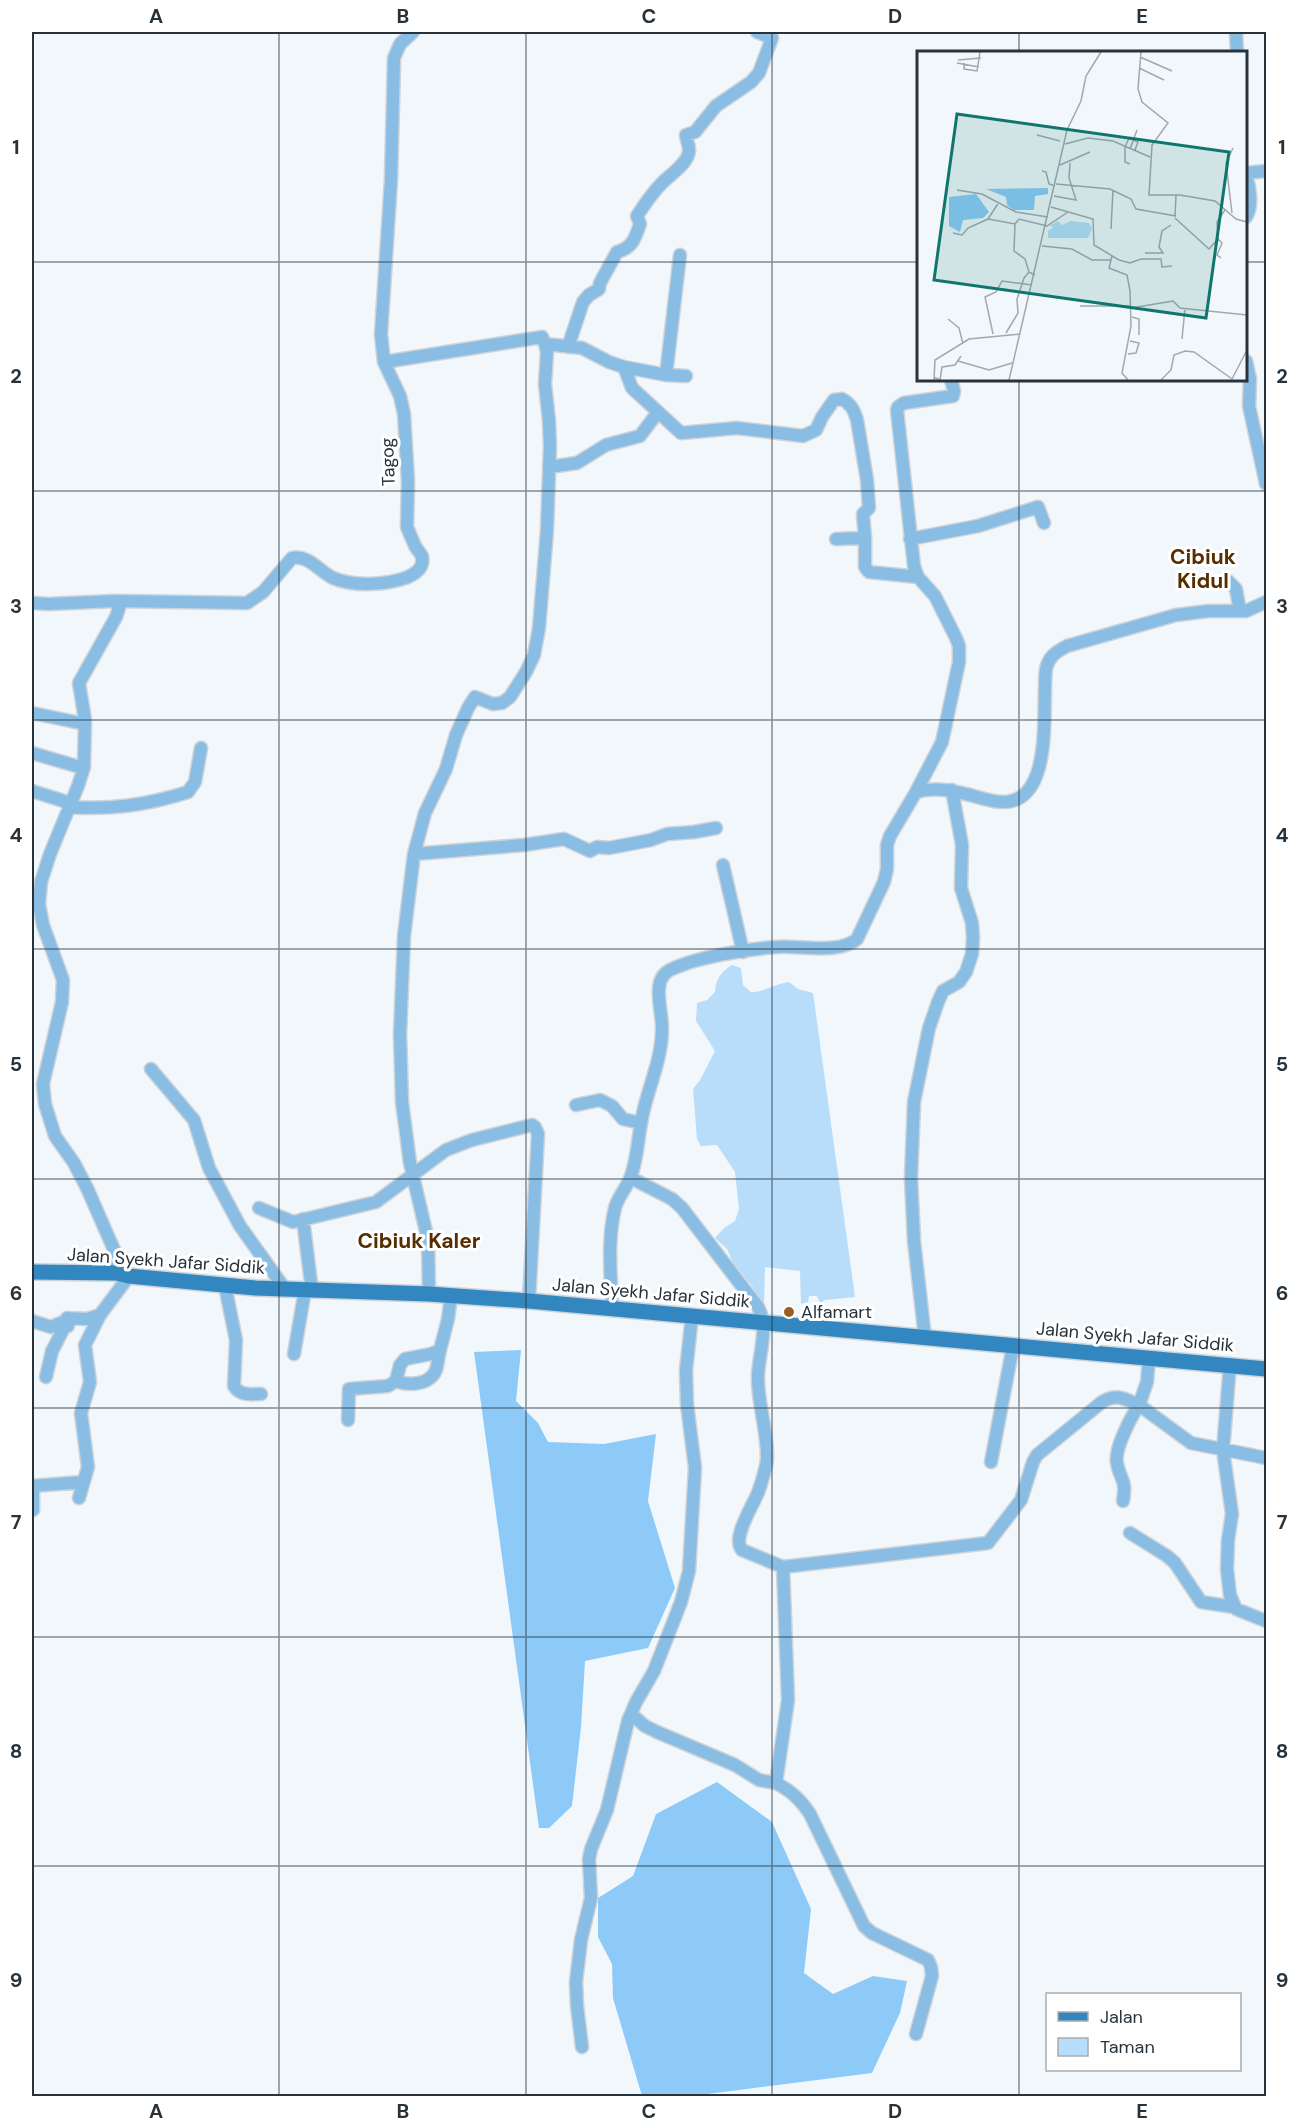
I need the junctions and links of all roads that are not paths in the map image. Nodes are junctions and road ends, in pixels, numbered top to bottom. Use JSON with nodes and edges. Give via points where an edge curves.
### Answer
{"nodes":[{"id":1,"x":413,"y":32,"type":"edge"},
{"id":2,"x":757,"y":32,"type":"edge"},
{"id":3,"x":1236,"y":32,"type":"edge"},
{"id":4,"x":773,"y":34,"type":"edge"},
{"id":5,"x":1237,"y":51,"type":"edge"},
{"id":6,"x":1266,"y":171,"type":"edge"},
{"id":7,"x":1247,"y":174,"type":"edge"},
{"id":8,"x":1247,"y":185,"type":"edge"},
{"id":9,"x":1247,"y":214,"type":"edge"},
{"id":10,"x":680,"y":255,"type":"dead end"},
{"id":11,"x":545,"y":344,"type":"junction"},
{"id":12,"x":568,"y":347,"type":"junction"},
{"id":13,"x":384,"y":362,"type":"junction"},
{"id":14,"x":624,"y":367,"type":"junction"},
{"id":15,"x":1247,"y":368,"type":"edge"},
{"id":16,"x":666,"y":375,"type":"junction"},
{"id":17,"x":686,"y":376,"type":"dead end"},
{"id":18,"x":951,"y":381,"type":"edge"},
{"id":19,"x":658,"y":412,"type":"junction"},
{"id":20,"x":549,"y":467,"type":"junction"},
{"id":21,"x":1266,"y":484,"type":"edge"},
{"id":22,"x":1044,"y":523,"type":"dead end"},
{"id":23,"x":865,"y":538,"type":"junction"},
{"id":24,"x":836,"y":539,"type":"dead end"},
{"id":25,"x":910,"y":539,"type":"junction"},
{"id":26,"x":918,"y":577,"type":"junction"},
{"id":27,"x":1228,"y":581,"type":"dead end"},
{"id":28,"x":121,"y":602,"type":"junction"},
{"id":29,"x":1266,"y":602,"type":"edge"},
{"id":30,"x":32,"y":603,"type":"edge"},
{"id":31,"x":1240,"y":611,"type":"junction"},
{"id":32,"x":32,"y":713,"type":"edge"},
{"id":33,"x":85,"y":724,"type":"junction"},
{"id":34,"x":201,"y":748,"type":"dead end"},
{"id":35,"x":32,"y":753,"type":"edge"},
{"id":36,"x":83,"y":768,"type":"junction"},
{"id":37,"x":952,"y":790,"type":"junction"},
{"id":38,"x":32,"y":791,"type":"edge"},
{"id":39,"x":916,"y":792,"type":"junction"},
{"id":40,"x":69,"y":805,"type":"junction"},
{"id":41,"x":716,"y":828,"type":"dead end"},
{"id":42,"x":414,"y":854,"type":"junction"},
{"id":43,"x":723,"y":865,"type":"dead end"},
{"id":44,"x":743,"y":952,"type":"junction"},
{"id":45,"x":151,"y":1069,"type":"dead end"},
{"id":46,"x":576,"y":1105,"type":"dead end"},
{"id":47,"x":641,"y":1123,"type":"junction"},
{"id":48,"x":412,"y":1174,"type":"junction"},
{"id":49,"x":631,"y":1178,"type":"junction"},
{"id":50,"x":259,"y":1208,"type":"dead end"},
{"id":51,"x":303,"y":1219,"type":"junction"},
{"id":52,"x":32,"y":1272,"type":"edge"},
{"id":53,"x":123,"y":1275,"type":"junction"},
{"id":54,"x":225,"y":1286,"type":"junction"},
{"id":55,"x":285,"y":1289,"type":"junction"},
{"id":56,"x":308,"y":1291,"type":"junction"},
{"id":57,"x":429,"y":1294,"type":"junction"},
{"id":58,"x":451,"y":1296,"type":"junction"},
{"id":59,"x":529,"y":1301,"type":"junction"},
{"id":60,"x":612,"y":1309,"type":"junction"},
{"id":61,"x":100,"y":1315,"type":"junction"},
{"id":62,"x":692,"y":1316,"type":"junction"},
{"id":63,"x":32,"y":1322,"type":"edge"},
{"id":64,"x":763,"y":1323,"type":"junction"},
{"id":65,"x":66,"y":1324,"type":"junction"},
{"id":66,"x":925,"y":1338,"type":"junction"},
{"id":67,"x":1013,"y":1346,"type":"junction"},
{"id":68,"x":440,"y":1350,"type":"junction"},
{"id":69,"x":294,"y":1354,"type":"dead end"},
{"id":70,"x":1149,"y":1358,"type":"junction"},
{"id":71,"x":1230,"y":1365,"type":"junction"},
{"id":72,"x":1266,"y":1369,"type":"edge"},
{"id":73,"x":46,"y":1377,"type":"dead end"},
{"id":74,"x":396,"y":1381,"type":"junction"},
{"id":75,"x":261,"y":1394,"type":"dead end"},
{"id":76,"x":1139,"y":1405,"type":"junction"},
{"id":77,"x":348,"y":1420,"type":"dead end"},
{"id":78,"x":1223,"y":1450,"type":"junction"},
{"id":79,"x":1266,"y":1458,"type":"edge"},
{"id":80,"x":991,"y":1461,"type":"dead end"},
{"id":81,"x":84,"y":1482,"type":"junction"},
{"id":82,"x":32,"y":1486,"type":"edge"},
{"id":83,"x":79,"y":1498,"type":"dead end"},
{"id":84,"x":1123,"y":1501,"type":"dead end"},
{"id":85,"x":33,"y":1510,"type":"dead end"},
{"id":86,"x":1130,"y":1533,"type":"dead end"},
{"id":87,"x":783,"y":1567,"type":"junction"},
{"id":88,"x":1234,"y":1607,"type":"junction"},
{"id":89,"x":1266,"y":1621,"type":"edge"},
{"id":90,"x":631,"y":1714,"type":"junction"},
{"id":91,"x":776,"y":1783,"type":"junction"},
{"id":92,"x":916,"y":2034,"type":"dead end"},
{"id":93,"x":582,"y":2047,"type":"dead end"}],
"edges":[{"from":1,"to":13,"type":"street","name":"Tagog","via":[[396,51],[393,70],[391,180],[381,318]]},
{"from":2,"to":4,"type":"street"},
{"from":3,"to":5,"type":"street"},
{"from":4,"to":12,"type":"street","via":[[759,73],[716,106],[697,130],[686,135],[689,147],[685,160],[640,209],[634,242],[617,252],[599,289],[583,302]]},
{"from":6,"to":7,"type":"street"},
{"from":8,"to":9,"type":"street"},
{"from":10,"to":16,"type":"street"},
{"from":11,"to":12,"type":"street"},
{"from":11,"to":13,"type":"street","via":[[542,337]]},
{"from":11,"to":20,"type":"street"},
{"from":12,"to":14,"type":"street","via":[[582,348]]},
{"from":13,"to":28,"type":"street","name":"Tagog","via":[[402,404],[408,481],[406,522],[422,555],[420,569],[396,581],[355,582],[334,578],[296,557],[248,603]]},
{"from":14,"to":16,"type":"street"},
{"from":14,"to":19,"type":"street","via":[[632,388]]},
{"from":15,"to":21,"type":"street","via":[[1250,406]]},
{"from":16,"to":17,"type":"street"},
{"from":18,"to":25,"type":"street","via":[[953,396],[898,407]]},
{"from":19,"to":20,"type":"street","via":[[640,436],[606,445],[577,463]]},
{"from":19,"to":23,"type":"street","via":[[681,433],[737,428],[803,436],[816,430],[830,404],[842,399],[854,411],[867,480]]},
{"from":20,"to":42,"type":"street","via":[[547,530],[534,655],[510,697],[502,703],[493,704],[478,697],[472,700],[425,813]]},
{"from":22,"to":25,"type":"street","via":[[1040,508],[1036,507],[983,524]]},
{"from":23,"to":24,"type":"street"},
{"from":23,"to":26,"type":"street","via":[[865,567],[869,572]]},
{"from":25,"to":26,"type":"street"},
{"from":26,"to":39,"type":"street","via":[[935,597],[956,638],[960,655],[942,742]]},
{"from":27,"to":31,"type":"street","via":[[1236,589]]},
{"from":28,"to":30,"type":"street"},
{"from":28,"to":33,"type":"street","via":[[79,682]]},
{"from":29,"to":31,"type":"street"},
{"from":31,"to":37,"type":"street","via":[[1182,614],[1054,653],[1046,669],[1040,768],[1030,787],[1020,798],[1003,802]]},
{"from":32,"to":33,"type":"street"},
{"from":33,"to":36,"type":"street"},
{"from":34,"to":40,"type":"street","via":[[195,782],[188,792],[110,809]]},
{"from":35,"to":36,"type":"street"},
{"from":36,"to":40,"type":"street"},
{"from":37,"to":39,"type":"street"},
{"from":37,"to":66,"type":"street","via":[[962,845],[962,888],[973,938],[966,972],[959,982],[943,991],[938,1002],[914,1102],[911,1178]]},
{"from":38,"to":40,"type":"street"},
{"from":39,"to":44,"type":"street","via":[[890,836],[884,882],[857,939],[840,947],[777,946]]},
{"from":40,"to":53,"type":"street","via":[[39,892],[43,925],[63,980],[43,1094],[50,1125],[78,1171]]},
{"from":41,"to":42,"type":"street","via":[[590,851],[564,839]]},
{"from":42,"to":48,"type":"street","via":[[404,936],[400,1034],[402,1102]]},
{"from":43,"to":44,"type":"street"},
{"from":44,"to":47,"type":"street","via":[[671,969],[661,978],[662,1048]]},
{"from":45,"to":55,"type":"street","via":[[194,1120],[208,1168],[240,1226]]},
{"from":46,"to":47,"type":"street","via":[[600,1100],[625,1120]]},
{"from":47,"to":49,"type":"street"},
{"from":48,"to":51,"type":"street","via":[[380,1201]]},
{"from":48,"to":57,"type":"street","via":[[428,1240]]},
{"from":48,"to":59,"type":"street","via":[[461,1143],[528,1125],[535,1127],[538,1134]]},
{"from":49,"to":60,"type":"street","via":[[617,1200],[612,1225]]},
{"from":49,"to":64,"type":"street","via":[[682,1208],[758,1307]]},
{"from":50,"to":51,"type":"street","via":[[293,1222]]},
{"from":51,"to":56,"type":"street"},
{"from":52,"to":53,"type":"main road","name":"Jalan Syekh Jafar Siddik"},
{"from":53,"to":54,"type":"main road","name":"Jalan Syekh Jafar Siddik"},
{"from":53,"to":61,"type":"street"},
{"from":54,"to":55,"type":"main road","name":"Jalan Syekh Jafar Siddik"},
{"from":54,"to":75,"type":"street","via":[[236,1340],[234,1386],[237,1392]]},
{"from":55,"to":56,"type":"main road","name":"Jalan Syekh Jafar Siddik"},
{"from":56,"to":57,"type":"main road","name":"Jalan Syekh Jafar Siddik"},
{"from":56,"to":69,"type":"street"},
{"from":57,"to":58,"type":"main road","name":"Jalan Syekh Jafar Siddik"},
{"from":58,"to":59,"type":"main road","name":"Jalan Syekh Jafar Siddik"},
{"from":58,"to":68,"type":"street"},
{"from":59,"to":60,"type":"main road","name":"Jalan Syekh Jafar Siddik"},
{"from":60,"to":62,"type":"main road","name":"Jalan Syekh Jafar Siddik"},
{"from":61,"to":65,"type":"street","via":[[67,1318]]},
{"from":61,"to":81,"type":"street","via":[[85,1345],[90,1382],[82,1407],[88,1464]]},
{"from":62,"to":64,"type":"main road","name":"Jalan Syekh Jafar Siddik"},
{"from":62,"to":90,"type":"street","via":[[686,1370],[695,1468],[689,1571],[654,1671]]},
{"from":63,"to":65,"type":"street","via":[[51,1327]]},
{"from":64,"to":66,"type":"main road","name":"Jalan Syekh Jafar Siddik"},
{"from":64,"to":87,"type":"street","via":[[758,1388],[766,1463],[738,1541],[742,1550]]},
{"from":65,"to":73,"type":"street","via":[[52,1351]]},
{"from":66,"to":67,"type":"main road","name":"Jalan Syekh Jafar Siddik"},
{"from":67,"to":70,"type":"main road","name":"Jalan Syekh Jafar Siddik"},
{"from":67,"to":80,"type":"street"},
{"from":68,"to":74,"type":"street","via":[[405,1359]]},
{"from":68,"to":74,"type":"street","via":[[435,1373],[429,1379],[405,1385]]},
{"from":70,"to":71,"type":"main road","name":"Jalan Syekh Jafar Siddik"},
{"from":70,"to":76,"type":"street","via":[[1147,1382]]},
{"from":71,"to":72,"type":"main road","name":"Jalan Syekh Jafar Siddik"},
{"from":71,"to":78,"type":"street"},
{"from":74,"to":77,"type":"street","via":[[386,1386],[348,1389]]},
{"from":76,"to":78,"type":"street","via":[[1191,1443]]},
{"from":76,"to":84,"type":"street","via":[[1116,1460],[1124,1480]]},
{"from":76,"to":87,"type":"street","via":[[1119,1397],[1108,1399],[1040,1452],[1020,1503],[988,1543]]},
{"from":78,"to":79,"type":"street"},
{"from":78,"to":88,"type":"street","via":[[1232,1514],[1227,1569]]},
{"from":81,"to":82,"type":"street"},
{"from":81,"to":83,"type":"street"},
{"from":82,"to":85,"type":"street"},
{"from":86,"to":88,"type":"street","via":[[1175,1563],[1201,1602]]},
{"from":87,"to":91,"type":"street","via":[[788,1700]]},
{"from":88,"to":89,"type":"street"},
{"from":90,"to":91,"type":"street","via":[[657,1732],[735,1765],[759,1780]]},
{"from":90,"to":93,"type":"street","via":[[607,1810],[589,1859],[591,1898],[576,1982]]},
{"from":91,"to":92,"type":"street","via":[[800,1800],[810,1814],[864,1926],[928,1960],[932,1976]]}]}
